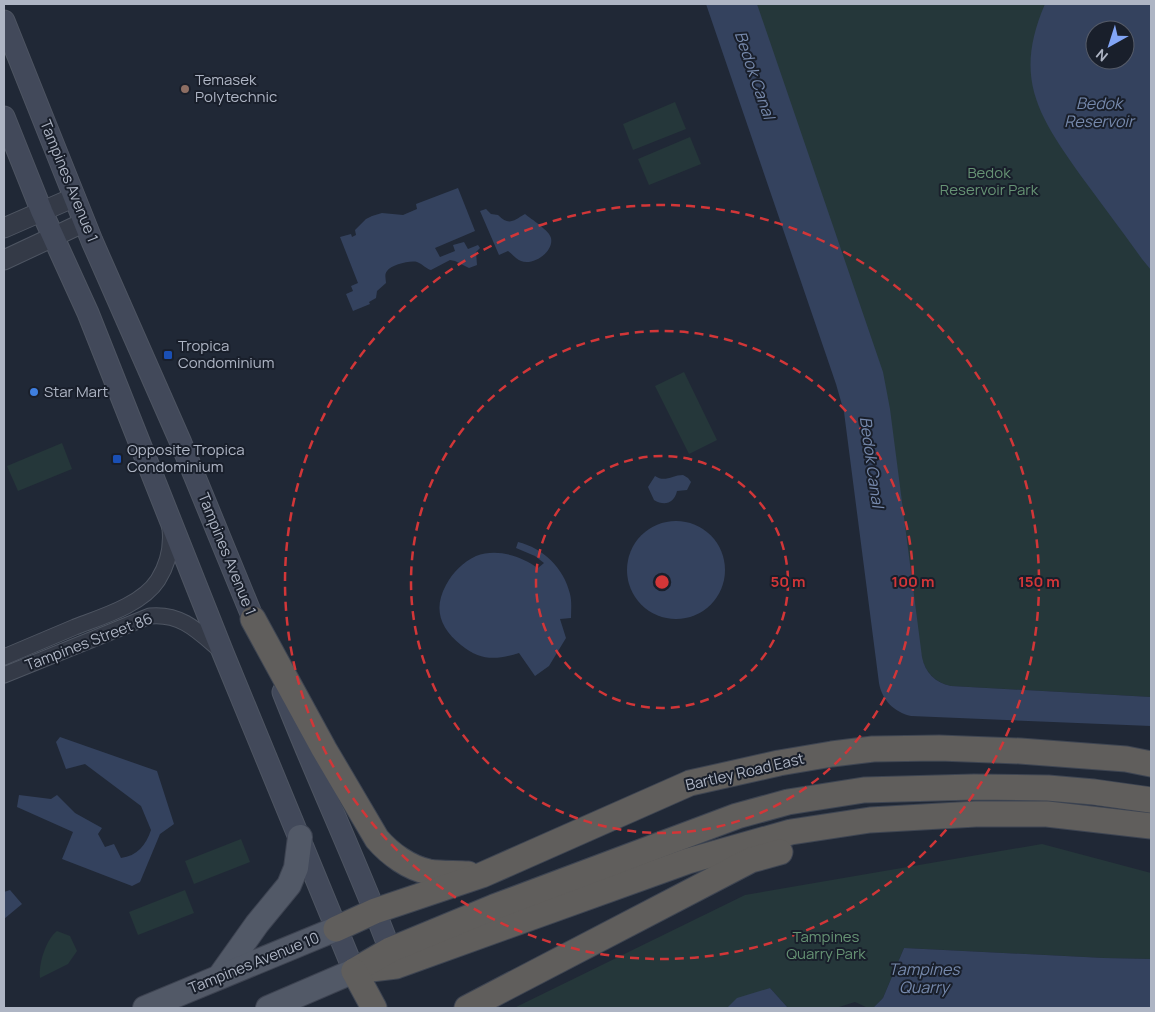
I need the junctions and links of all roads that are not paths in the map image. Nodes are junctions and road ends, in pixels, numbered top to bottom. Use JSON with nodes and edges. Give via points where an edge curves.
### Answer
{"nodes":[{"id":1,"x":4,"y":21,"type":"edge"},
{"id":2,"x":4,"y":117,"type":"edge"},
{"id":3,"x":75,"y":197,"type":"junction"},
{"id":4,"x":42,"y":212,"type":"junction"},
{"id":5,"x":85,"y":222,"type":"junction"},
{"id":6,"x":4,"y":228,"type":"edge"},
{"id":7,"x":54,"y":237,"type":"junction"},
{"id":8,"x":4,"y":260,"type":"edge"},
{"id":9,"x":134,"y":336,"type":"junction"},
{"id":10,"x":103,"y":351,"type":"junction"},
{"id":11,"x":170,"y":520,"type":"junction"},
{"id":12,"x":253,"y":619,"type":"junction"},
{"id":13,"x":223,"y":653,"type":"junction"},
{"id":14,"x":4,"y":656,"type":"edge"},
{"id":15,"x":4,"y":675,"type":"edge"},
{"id":16,"x":1151,"y":764,"type":"edge"},
{"id":17,"x":1151,"y":800,"type":"edge"},
{"id":18,"x":976,"y":814,"type":"junction"},
{"id":19,"x":1151,"y":826,"type":"edge"},
{"id":20,"x":300,"y":837,"type":"junction"},
{"id":21,"x":482,"y":875,"type":"junction"},
{"id":22,"x":374,"y":911,"type":"junction"},
{"id":23,"x":336,"y":929,"type":"junction"},
{"id":24,"x":390,"y":950,"type":"junction"},
{"id":25,"x":354,"y":971,"type":"junction"},
{"id":26,"x":220,"y":976,"type":"junction"},
{"id":27,"x":144,"y":1008,"type":"edge"},
{"id":28,"x":268,"y":1008,"type":"edge"},
{"id":29,"x":374,"y":1008,"type":"edge"},
{"id":30,"x":467,"y":1008,"type":"edge"}],
"edges":[{"from":1,"to":3,"type":"main road","name":"Tampines Avenue 1"},
{"from":2,"to":4,"type":"main road"},
{"from":3,"to":4,"type":"street"},
{"from":3,"to":5,"type":"main road","name":"Tampines Avenue 1"},
{"from":4,"to":6,"type":"street"},
{"from":4,"to":7,"type":"main road"},
{"from":5,"to":7,"type":"street"},
{"from":5,"to":9,"type":"main road","name":"Tampines Avenue 1"},
{"from":7,"to":8,"type":"street"},
{"from":7,"to":10,"type":"main road"},
{"from":9,"to":10,"type":"main road","via":[[114,335]]},
{"from":9,"to":12,"type":"main road","name":"Tampines Avenue 1"},
{"from":10,"to":11,"type":"main road"},
{"from":11,"to":13,"type":"main road"},
{"from":11,"to":14,"type":"street","name":"Tampines Street 86","via":[[168,561],[157,582],[142,596],[122,608]]},
{"from":12,"to":21,"type":"highway","via":[[324,749],[386,850],[428,872]]},
{"from":12,"to":22,"type":"main road","name":"Tampines Avenue 1"},
{"from":13,"to":15,"type":"street","name":"Tampines Street 86","via":[[194,627],[162,615],[147,617]]},
{"from":13,"to":20,"type":"main road"},
{"from":16,"to":21,"type":"highway","name":"Bartley Road East","via":[[1116,758],[948,748],[873,749],[832,754],[690,783]]},
{"from":17,"to":24,"type":"highway","via":[[1048,788],[974,788],[864,790],[788,802],[719,823],[494,907]]},
{"from":18,"to":19,"type":"highway","via":[[1047,814]]},
{"from":18,"to":25,"type":"highway","via":[[870,820],[791,832],[688,861],[396,966]]},
{"from":18,"to":30,"type":"highway","via":[[869,830],[751,860]]},
{"from":20,"to":23,"type":"main road"},
{"from":20,"to":26,"type":"main road","via":[[296,868],[289,885]]},
{"from":21,"to":22,"type":"highway","name":"Bartley Road East"},
{"from":22,"to":23,"type":"highway","name":"Bartley Road East"},
{"from":22,"to":24,"type":"main road","name":"Tampines Avenue 1"},
{"from":23,"to":25,"type":"main road"},
{"from":23,"to":26,"type":"main road","name":"Tampines Avenue 10"},
{"from":24,"to":25,"type":"highway"},
{"from":25,"to":28,"type":"main road"},
{"from":25,"to":29,"type":"highway"},
{"from":26,"to":27,"type":"main road","name":"Tampines Avenue 10"}]}
